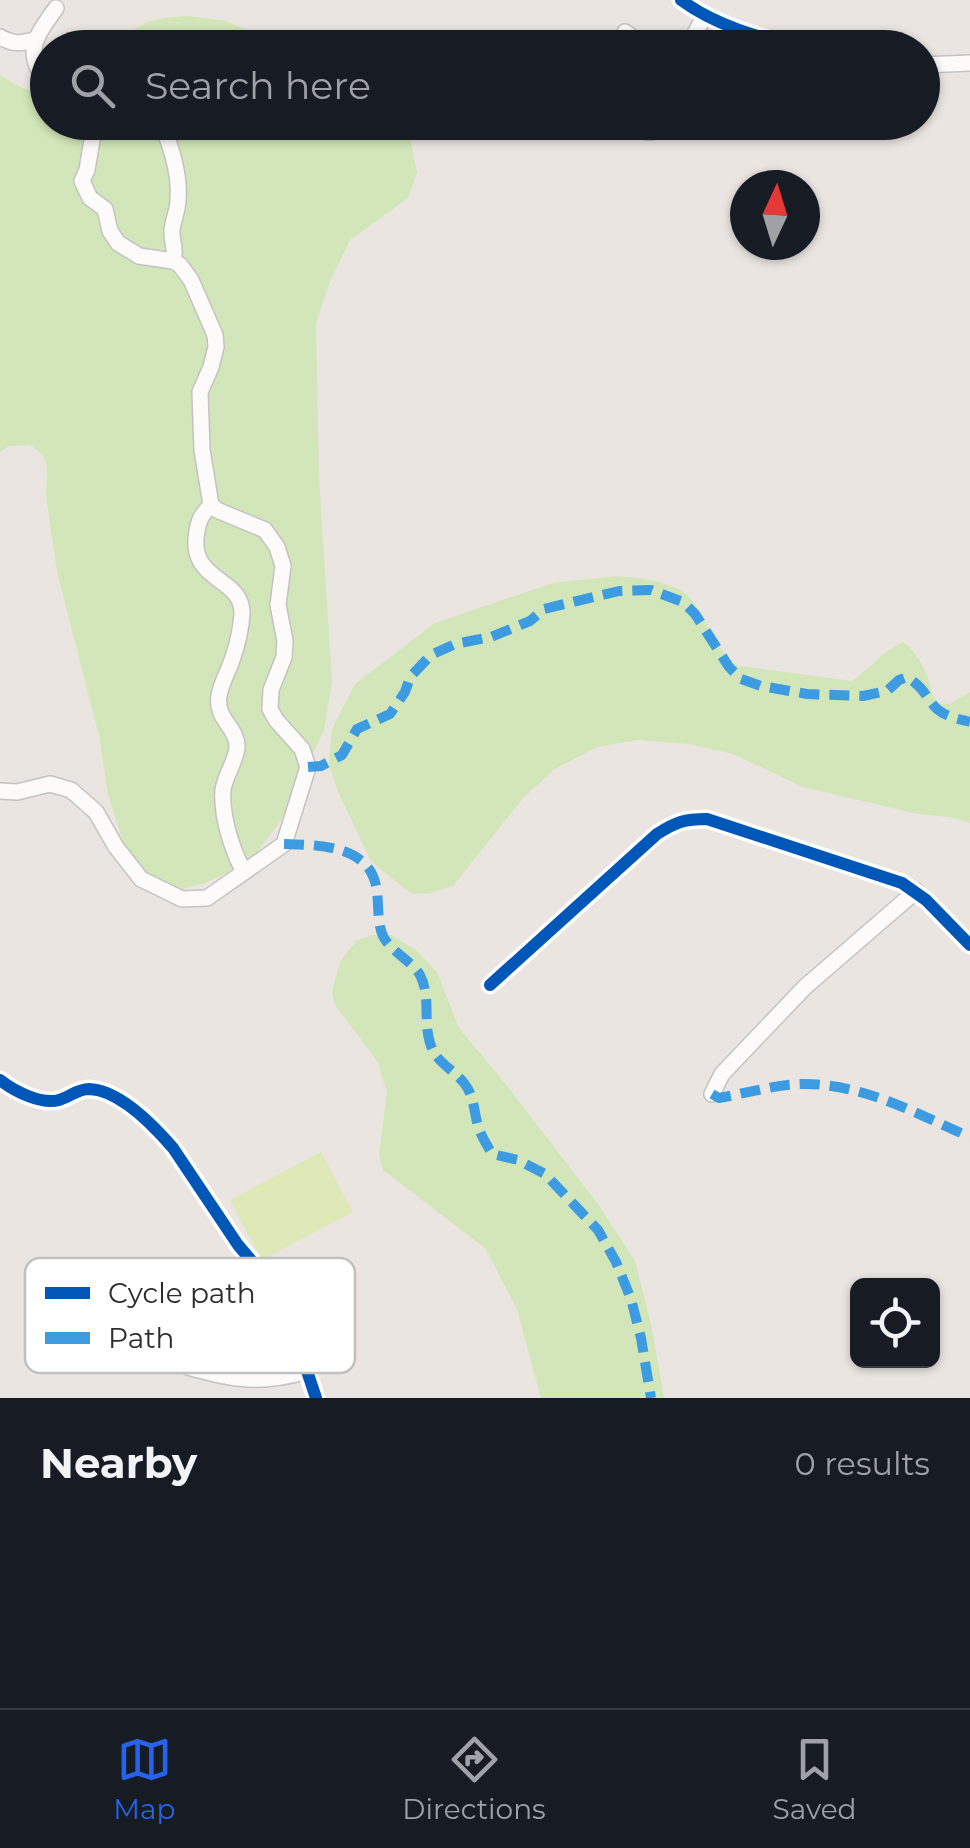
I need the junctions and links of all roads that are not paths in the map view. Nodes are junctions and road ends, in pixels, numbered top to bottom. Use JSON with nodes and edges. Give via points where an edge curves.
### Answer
{"nodes":[{"id":1,"x":681,"y":0,"type":"edge"},
{"id":2,"x":56,"y":8,"type":"dead end"},
{"id":3,"x":704,"y":17,"type":"junction"},
{"id":4,"x":41,"y":30,"type":"edge"},
{"id":5,"x":697,"y":30,"type":"edge"},
{"id":6,"x":742,"y":30,"type":"edge"},
{"id":7,"x":0,"y":37,"type":"edge"},
{"id":8,"x":30,"y":41,"type":"edge"},
{"id":9,"x":970,"y":63,"type":"edge"},
{"id":10,"x":940,"y":64,"type":"edge"},
{"id":11,"x":92,"y":140,"type":"edge"},
{"id":12,"x":168,"y":140,"type":"edge"},
{"id":13,"x":173,"y":261,"type":"junction"},
{"id":14,"x":211,"y":505,"type":"junction"},
{"id":15,"x":0,"y":790,"type":"edge"},
{"id":16,"x":244,"y":872,"type":"junction"},
{"id":17,"x":916,"y":891,"type":"junction"},
{"id":18,"x":970,"y":945,"type":"edge"},
{"id":19,"x":490,"y":985,"type":"dead end"},
{"id":20,"x":0,"y":1080,"type":"edge"},
{"id":21,"x":712,"y":1094,"type":"dead end"},
{"id":22,"x":248,"y":1258,"type":"edge"},
{"id":23,"x":213,"y":1373,"type":"edge"},
{"id":24,"x":300,"y":1373,"type":"edge"},
{"id":25,"x":309,"y":1373,"type":"edge"},
{"id":26,"x":316,"y":1398,"type":"edge"}],
"edges":[{"from":1,"to":3,"type":"street"},
{"from":2,"to":4,"type":"street"},
{"from":3,"to":5,"type":"street"},
{"from":3,"to":6,"type":"street"},
{"from":7,"to":8,"type":"street"},
{"from":9,"to":10,"type":"street"},
{"from":11,"to":13,"type":"street","via":[[82,181],[104,209],[113,238],[139,256]]},
{"from":12,"to":13,"type":"street","via":[[178,190]]},
{"from":13,"to":14,"type":"street","via":[[191,280],[215,335],[200,392]]},
{"from":14,"to":16,"type":"street","via":[[200,516],[199,563],[236,595],[242,615],[218,701],[236,738],[224,788],[227,824]]},
{"from":14,"to":16,"type":"street","via":[[265,530],[278,546],[285,641],[270,709],[308,767],[284,844]]},
{"from":15,"to":16,"type":"street","via":[[50,784],[71,790],[96,812],[141,879],[182,899],[207,898]]},
{"from":17,"to":18,"type":"street"},
{"from":17,"to":19,"type":"street","via":[[707,819],[678,821]]},
{"from":17,"to":21,"type":"street","via":[[805,986],[722,1074]]},
{"from":20,"to":22,"type":"street","via":[[54,1101],[86,1089],[124,1103],[173,1148]]},
{"from":23,"to":24,"type":"street","via":[[245,1380]]},
{"from":25,"to":26,"type":"street"}]}
